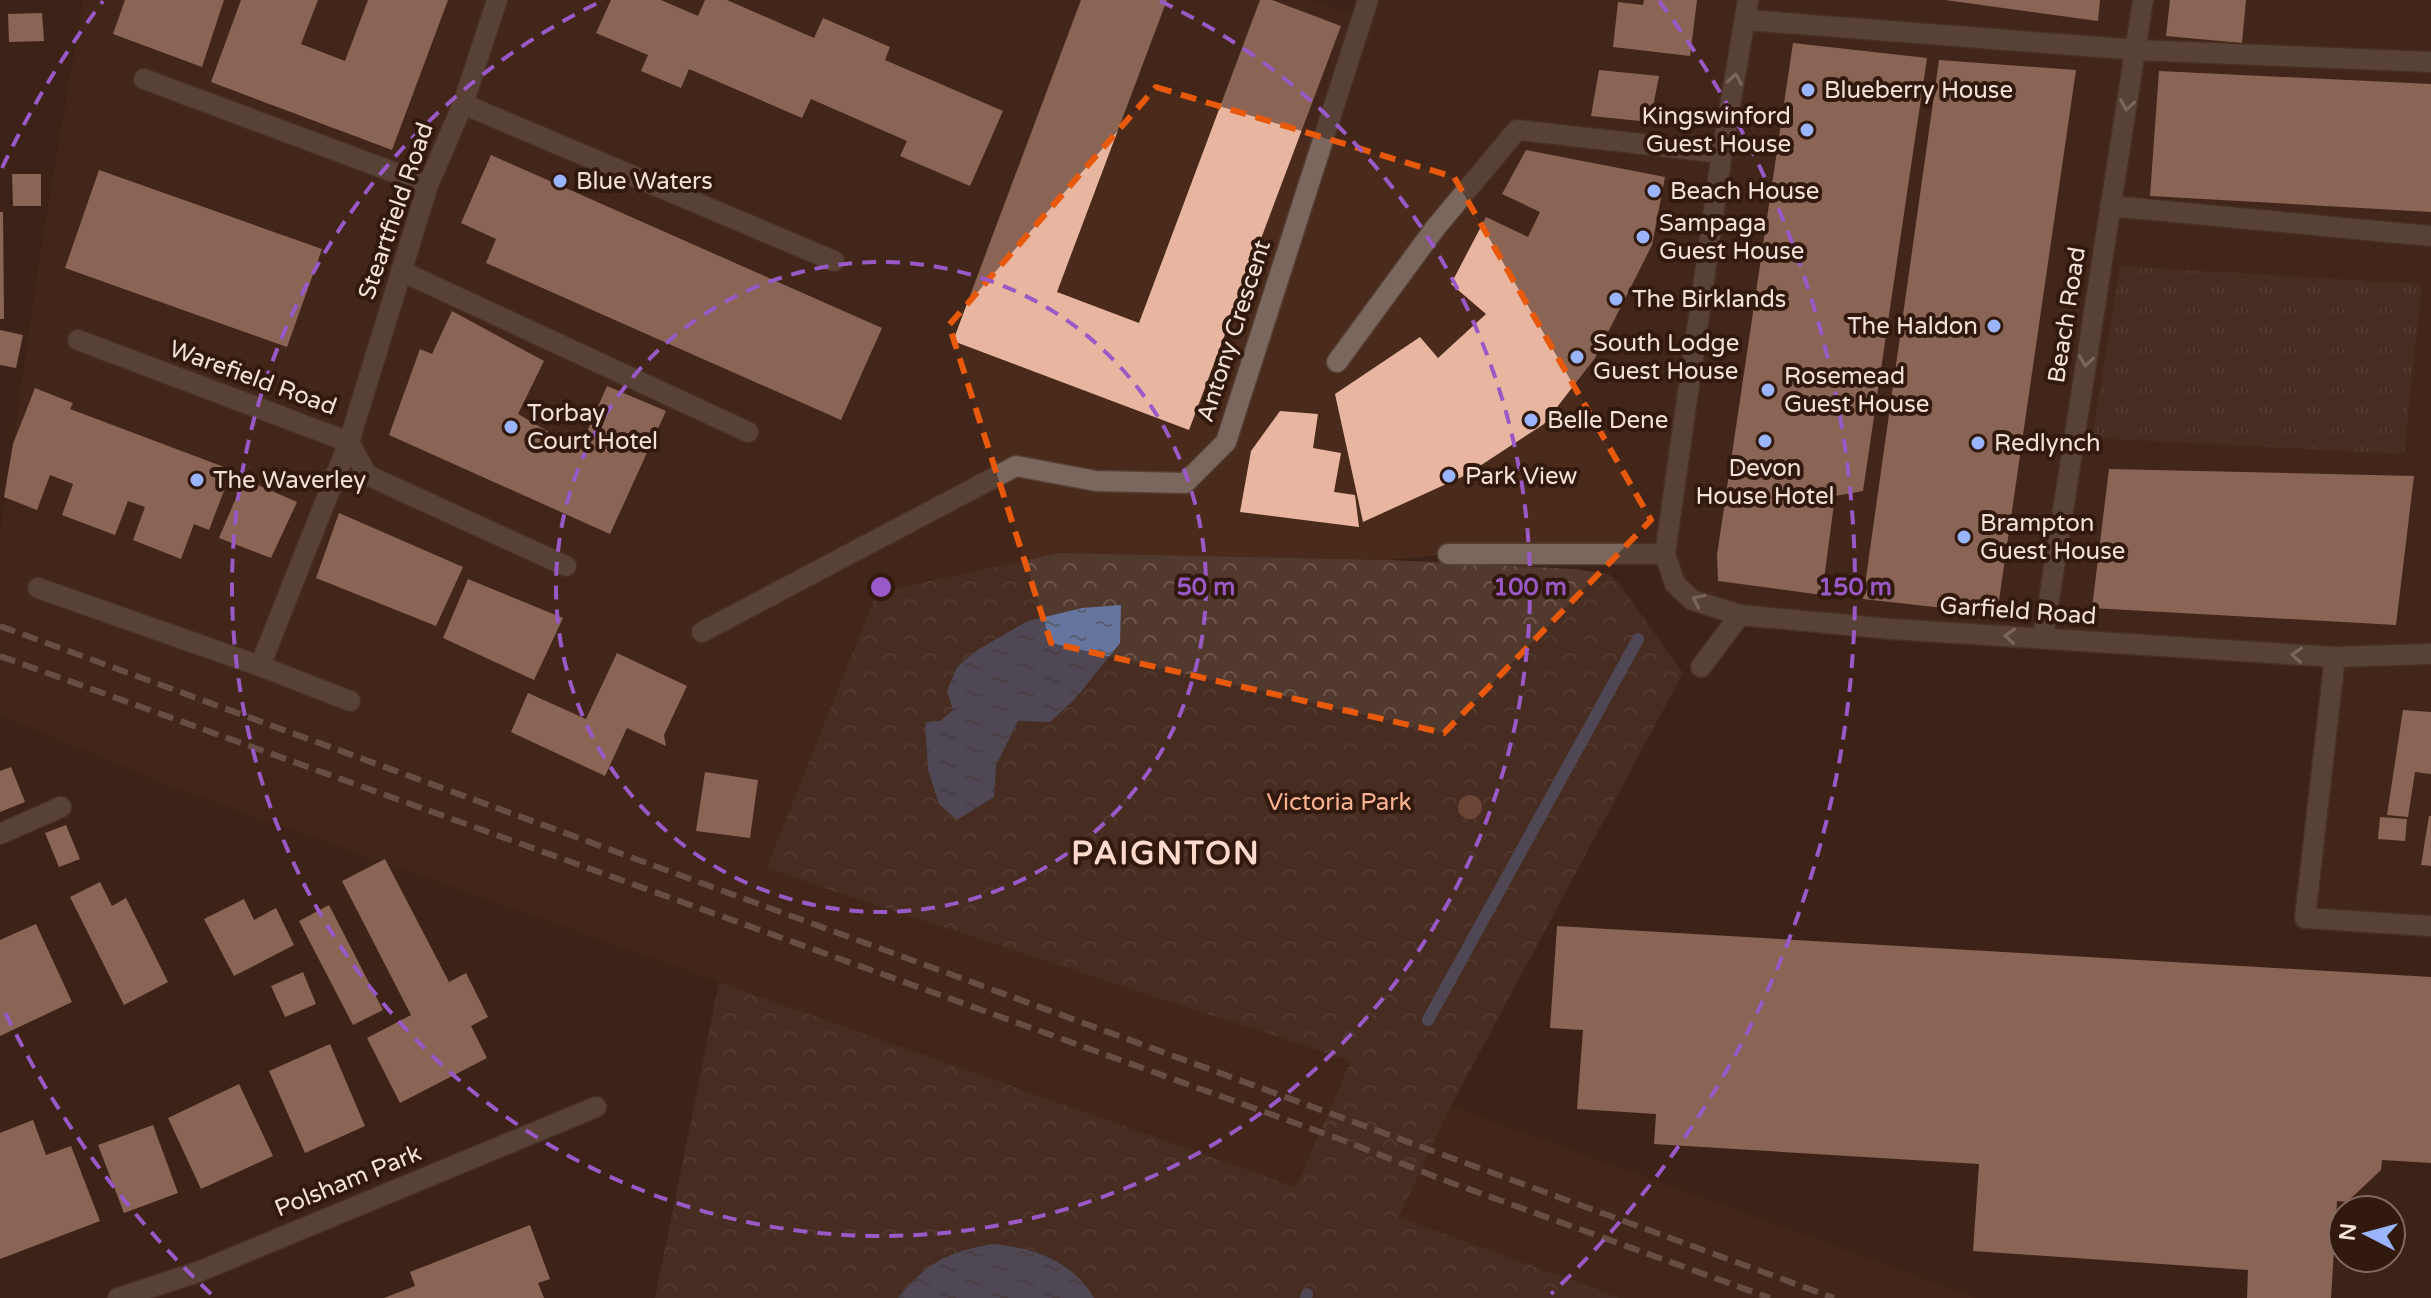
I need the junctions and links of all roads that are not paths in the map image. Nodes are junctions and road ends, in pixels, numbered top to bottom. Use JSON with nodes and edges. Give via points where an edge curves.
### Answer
{"nodes":[{"id":1,"x":497,"y":0,"type":"edge"},
{"id":2,"x":2143,"y":0,"type":"edge"},
{"id":3,"x":1360,"y":2,"type":"edge"},
{"id":4,"x":1747,"y":10,"type":"edge"},
{"id":5,"x":2137,"y":50,"type":"junction"},
{"id":6,"x":2431,"y":62,"type":"edge"},
{"id":7,"x":144,"y":79,"type":"dead end"},
{"id":8,"x":463,"y":104,"type":"junction"},
{"id":9,"x":1722,"y":153,"type":"junction"},
{"id":10,"x":428,"y":185,"type":"junction"},
{"id":11,"x":2110,"y":206,"type":"junction"},
{"id":12,"x":2431,"y":236,"type":"edge"},
{"id":13,"x":834,"y":261,"type":"dead end"},
{"id":14,"x":401,"y":271,"type":"junction"},
{"id":15,"x":78,"y":340,"type":"dead end"},
{"id":16,"x":1337,"y":362,"type":"dead end"},
{"id":17,"x":748,"y":432,"type":"dead end"},
{"id":18,"x":349,"y":442,"type":"junction"},
{"id":19,"x":1448,"y":554,"type":"dead end"},
{"id":20,"x":1665,"y":554,"type":"junction"},
{"id":21,"x":566,"y":566,"type":"dead end"},
{"id":22,"x":38,"y":588,"type":"dead end"},
{"id":23,"x":1740,"y":615,"type":"junction"},
{"id":24,"x":702,"y":632,"type":"dead end"},
{"id":25,"x":2043,"y":638,"type":"junction"},
{"id":26,"x":2431,"y":654,"type":"edge"},
{"id":27,"x":2335,"y":657,"type":"junction"},
{"id":28,"x":260,"y":666,"type":"junction"},
{"id":29,"x":1701,"y":667,"type":"dead end"},
{"id":30,"x":350,"y":701,"type":"dead end"},
{"id":31,"x":61,"y":807,"type":"dead end"},
{"id":32,"x":0,"y":834,"type":"edge"},
{"id":33,"x":2431,"y":926,"type":"edge"},
{"id":34,"x":596,"y":1107,"type":"dead end"},
{"id":35,"x":118,"y":1298,"type":"edge"}],
"edges":[{"from":1,"to":8,"type":"street","name":"Steartfield Road"},
{"from":2,"to":5,"type":"street","name":"Beach Road"},
{"from":3,"to":24,"type":"street","name":"Antony Crescent","via":[[1226,442],[1185,483],[1096,481],[1016,466]]},
{"from":4,"to":5,"type":"street"},
{"from":9,"to":4,"type":"street","one_way":true},
{"from":5,"to":6,"type":"street"},
{"from":5,"to":11,"type":"street","name":"Beach Road","one_way":true},
{"from":7,"to":10,"type":"street"},
{"from":8,"to":10,"type":"street","name":"Steartfield Road"},
{"from":8,"to":13,"type":"street"},
{"from":9,"to":16,"type":"street","via":[[1517,130],[1436,227]]},
{"from":9,"to":20,"type":"street"},
{"from":10,"to":14,"type":"street","name":"Steartfield Road"},
{"from":11,"to":12,"type":"street"},
{"from":11,"to":25,"type":"street","name":"Beach Road","one_way":true},
{"from":14,"to":17,"type":"street"},
{"from":14,"to":18,"type":"street","name":"Steartfield Road"},
{"from":15,"to":18,"type":"street","name":"Warefield Road"},
{"from":18,"to":21,"type":"street","name":"Warefield Road","via":[[367,475]]},
{"from":18,"to":28,"type":"street","name":"Steartfield Road"},
{"from":19,"to":20,"type":"street"},
{"from":23,"to":20,"type":"street","name":"Garfield Road","one_way":true,"via":[[1692,600],[1675,584]]},
{"from":22,"to":28,"type":"street"},
{"from":25,"to":23,"type":"street","name":"Garfield Road","one_way":true},
{"from":23,"to":29,"type":"street"},
{"from":27,"to":25,"type":"street","name":"Garfield Road","one_way":true},
{"from":26,"to":27,"type":"street","name":"Garfield Road"},
{"from":27,"to":33,"type":"street","via":[[2305,918]]},
{"from":28,"to":30,"type":"street"},
{"from":31,"to":32,"type":"street"},
{"from":34,"to":35,"type":"street","name":"Polsham Park","via":[[198,1272]]}]}
